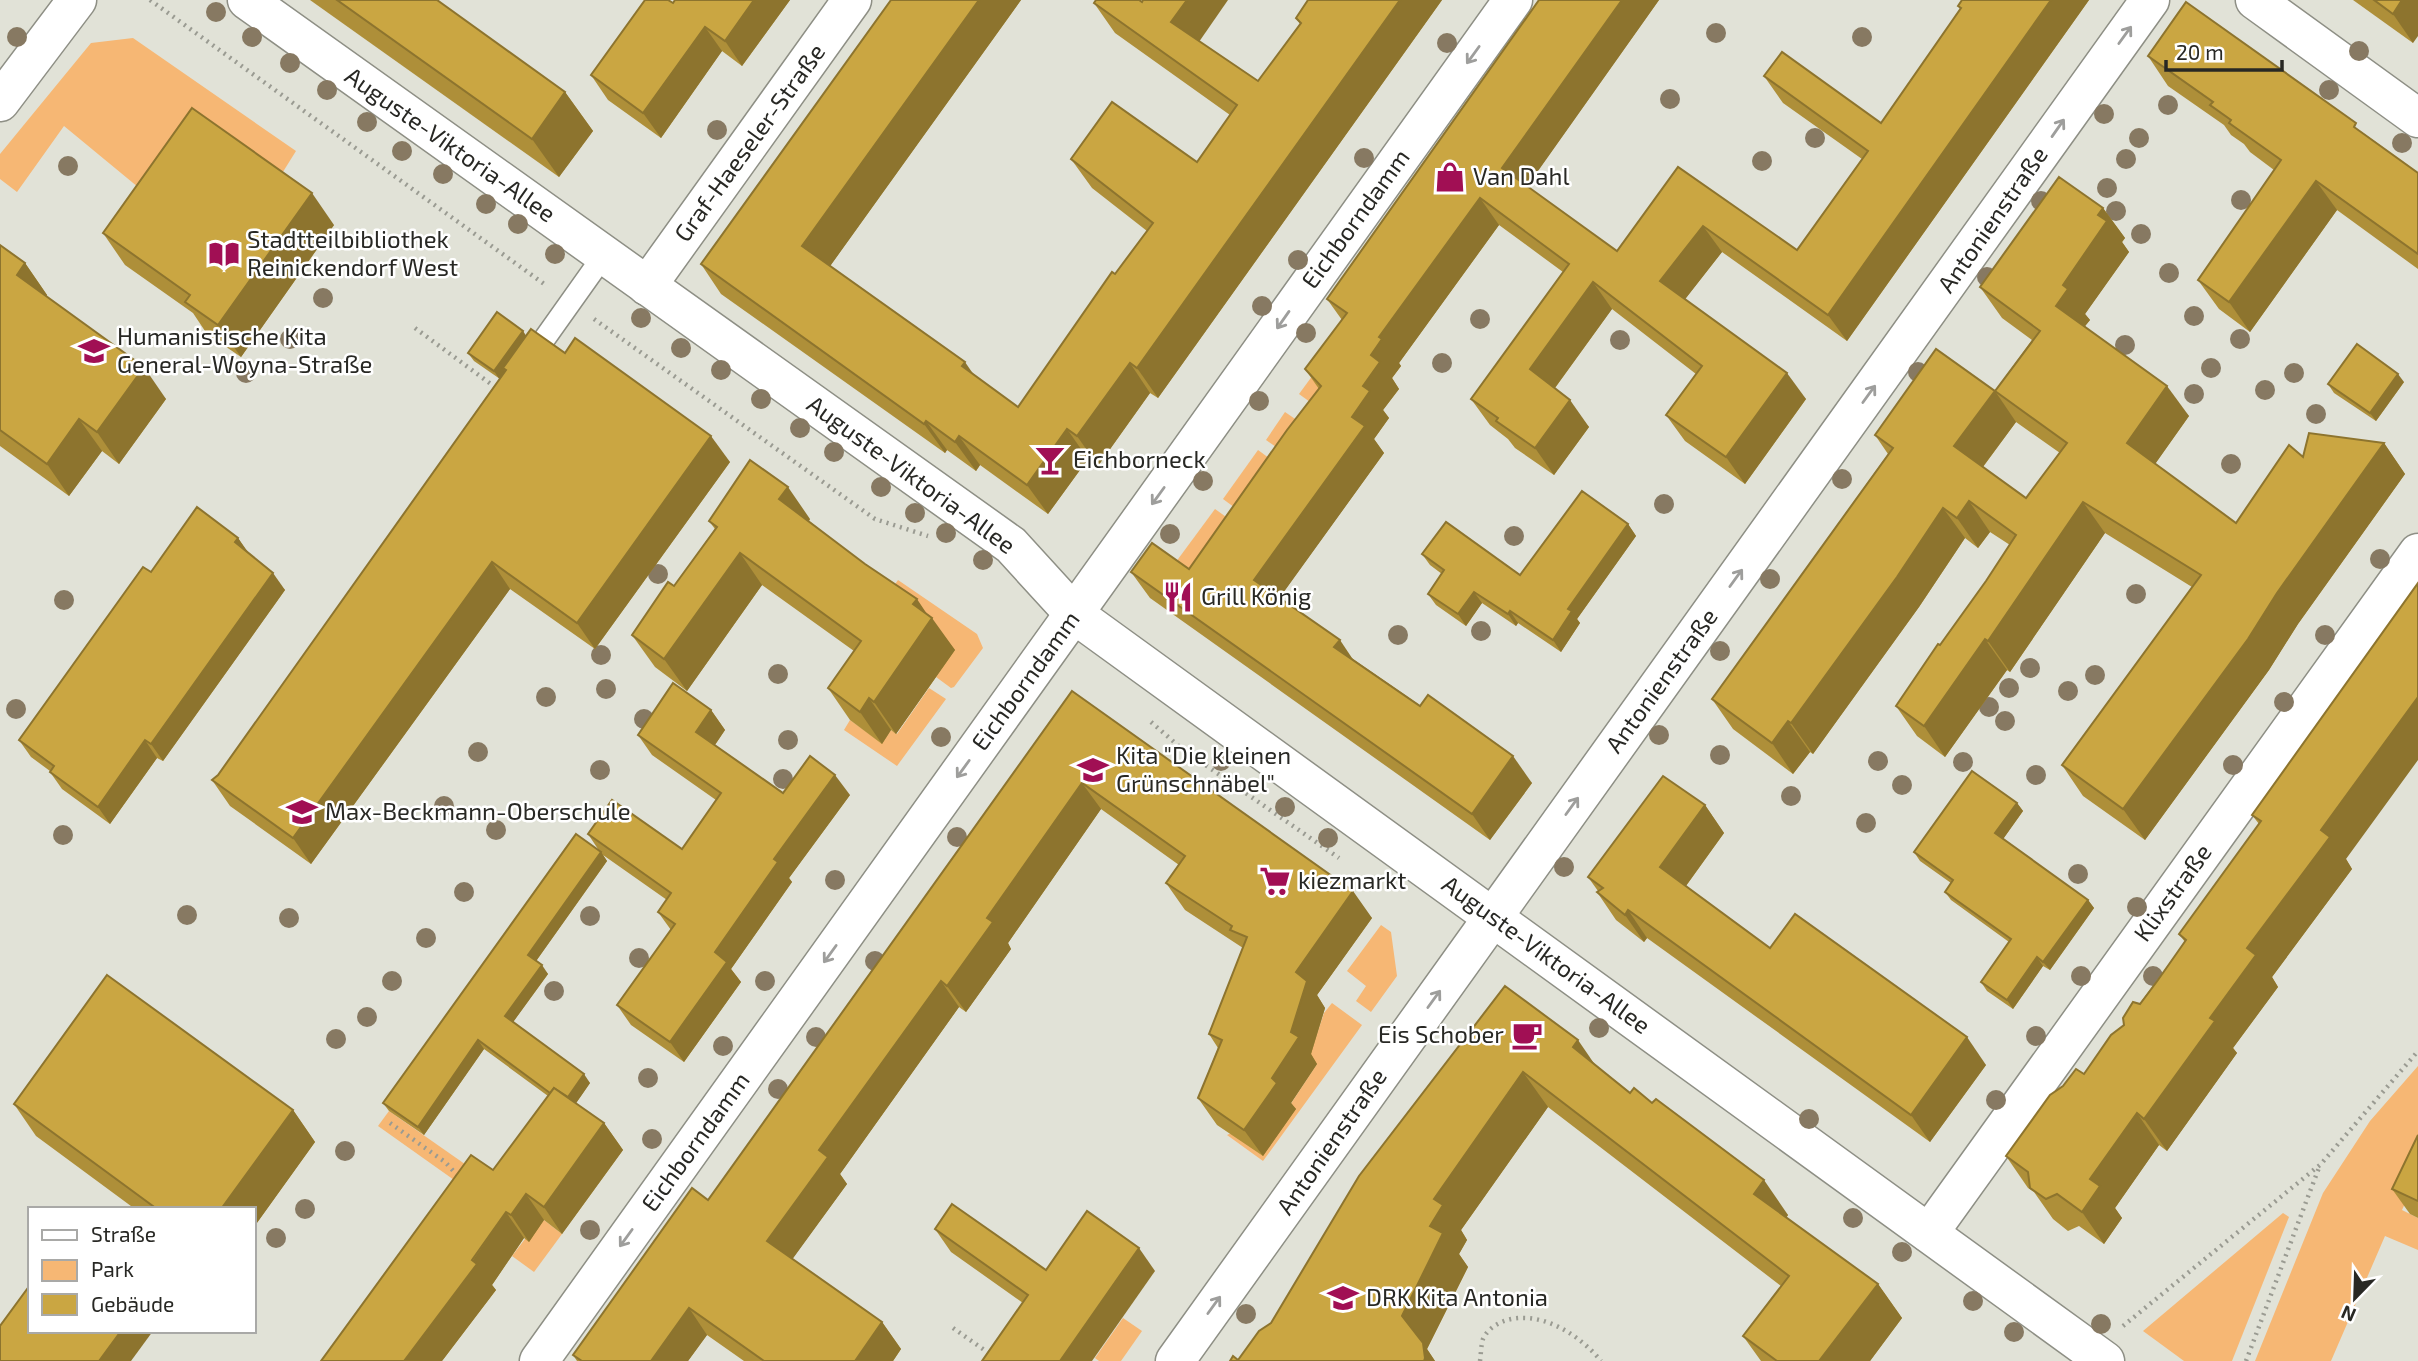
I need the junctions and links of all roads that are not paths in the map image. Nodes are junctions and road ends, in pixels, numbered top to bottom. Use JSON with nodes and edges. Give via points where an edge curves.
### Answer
{"nodes":[{"id":1,"x":77,"y":0,"type":"edge"},
{"id":2,"x":247,"y":0,"type":"edge"},
{"id":3,"x":852,"y":0,"type":"edge"},
{"id":4,"x":1513,"y":0,"type":"edge"},
{"id":5,"x":2150,"y":0,"type":"edge"},
{"id":6,"x":2255,"y":0,"type":"edge"},
{"id":7,"x":0,"y":103,"type":"edge"},
{"id":8,"x":2418,"y":118,"type":"edge"},
{"id":9,"x":604,"y":255,"type":"junction"},
{"id":10,"x":647,"y":286,"type":"junction"},
{"id":11,"x":505,"y":395,"type":"edge"},
{"id":12,"x":2418,"y":553,"type":"edge"},
{"id":13,"x":1074,"y":614,"type":"junction"},
{"id":14,"x":1493,"y":916,"type":"junction"},
{"id":15,"x":1929,"y":1233,"type":"junction"},
{"id":16,"x":2111,"y":1345,"type":"edge"},
{"id":17,"x":538,"y":1361,"type":"edge"},
{"id":18,"x":1175,"y":1361,"type":"edge"}],
"edges":[{"from":1,"to":7,"type":"street"},
{"from":2,"to":9,"type":"street","name":"Auguste-Viktoria-Allee"},
{"from":3,"to":10,"type":"street","name":"Graf-Haeseler-Straße"},
{"from":4,"to":13,"type":"street","name":"Eichborndamm","one_way":true},
{"from":14,"to":5,"type":"street","name":"Antonienstraße","one_way":true},
{"from":6,"to":8,"type":"street"},
{"from":9,"to":10,"type":"street","name":"Auguste-Viktoria-Allee"},
{"from":9,"to":11,"type":"lane"},
{"from":10,"to":13,"type":"street","name":"Auguste-Viktoria-Allee","via":[[1011,545]]},
{"from":12,"to":15,"type":"street","name":"Klixstraße"},
{"from":13,"to":14,"type":"street","name":"Auguste-Viktoria-Allee"},
{"from":13,"to":17,"type":"street","name":"Eichborndamm","one_way":true},
{"from":14,"to":15,"type":"street","name":"Auguste-Viktoria-Allee"},
{"from":18,"to":14,"type":"street","name":"Antonienstraße","one_way":true},
{"from":15,"to":16,"type":"street","name":"Auguste-Viktoria-Allee"}]}
